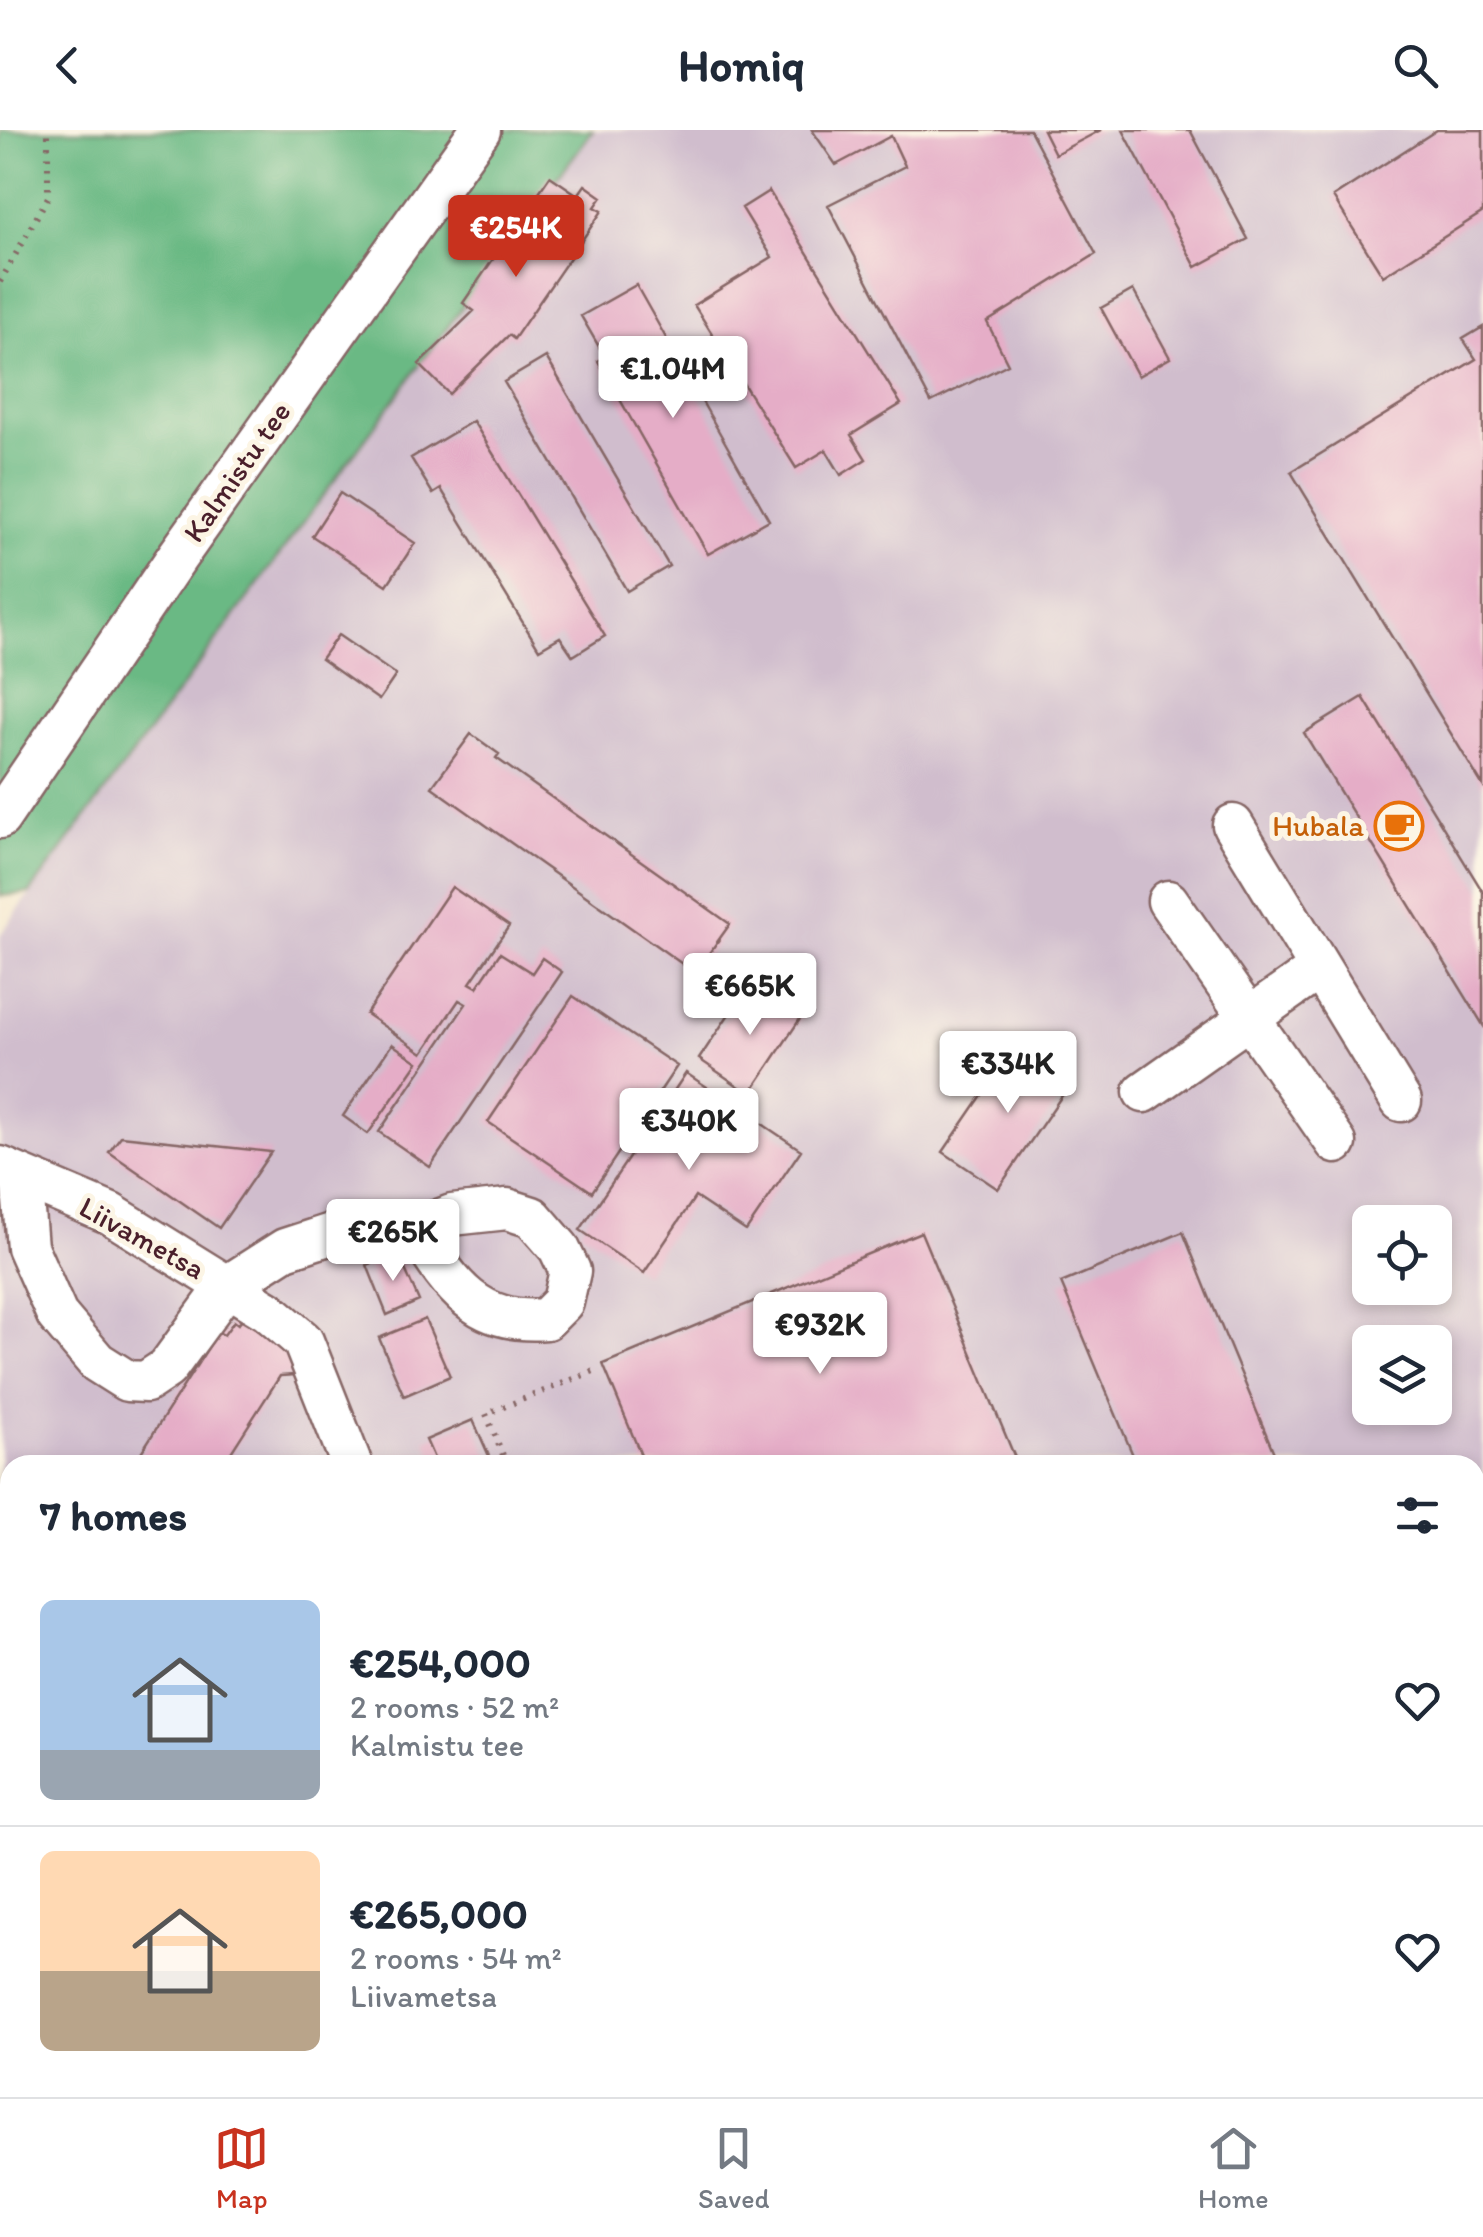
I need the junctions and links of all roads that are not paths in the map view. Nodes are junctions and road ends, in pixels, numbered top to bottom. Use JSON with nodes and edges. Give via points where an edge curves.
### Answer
{"nodes":[{"id":1,"x":480,"y":130,"type":"edge"},
{"id":2,"x":0,"y":818,"type":"edge"},
{"id":3,"x":1233,"y":825,"type":"dead end"},
{"id":4,"x":1168,"y":901,"type":"dead end"},
{"id":5,"x":1320,"y":968,"type":"junction"},
{"id":6,"x":1250,"y":1018,"type":"junction"},
{"id":7,"x":1144,"y":1092,"type":"dead end"},
{"id":8,"x":1401,"y":1101,"type":"dead end"},
{"id":9,"x":1336,"y":1143,"type":"dead end"},
{"id":10,"x":10,"y":1172,"type":"edge"},
{"id":11,"x":416,"y":1229,"type":"dead end"},
{"id":12,"x":227,"y":1286,"type":"junction"},
{"id":13,"x":348,"y":1455,"type":"edge"}],
"edges":[{"from":1,"to":2,"type":"street","name":"Kalmistu tee"},
{"from":3,"to":5,"type":"street"},
{"from":4,"to":6,"type":"street"},
{"from":5,"to":6,"type":"street"},
{"from":5,"to":8,"type":"street"},
{"from":6,"to":7,"type":"street"},
{"from":6,"to":9,"type":"street"},
{"from":10,"to":12,"type":"street","name":"Liivametsa","via":[[110,1214]]},
{"from":10,"to":12,"type":"street","via":[[27,1247],[57,1315],[97,1362],[128,1381],[146,1382],[167,1368]]},
{"from":11,"to":12,"type":"street","name":"Liivametsa","via":[[334,1233],[285,1249]]},
{"from":12,"to":13,"type":"street","via":[[303,1341]]}]}
